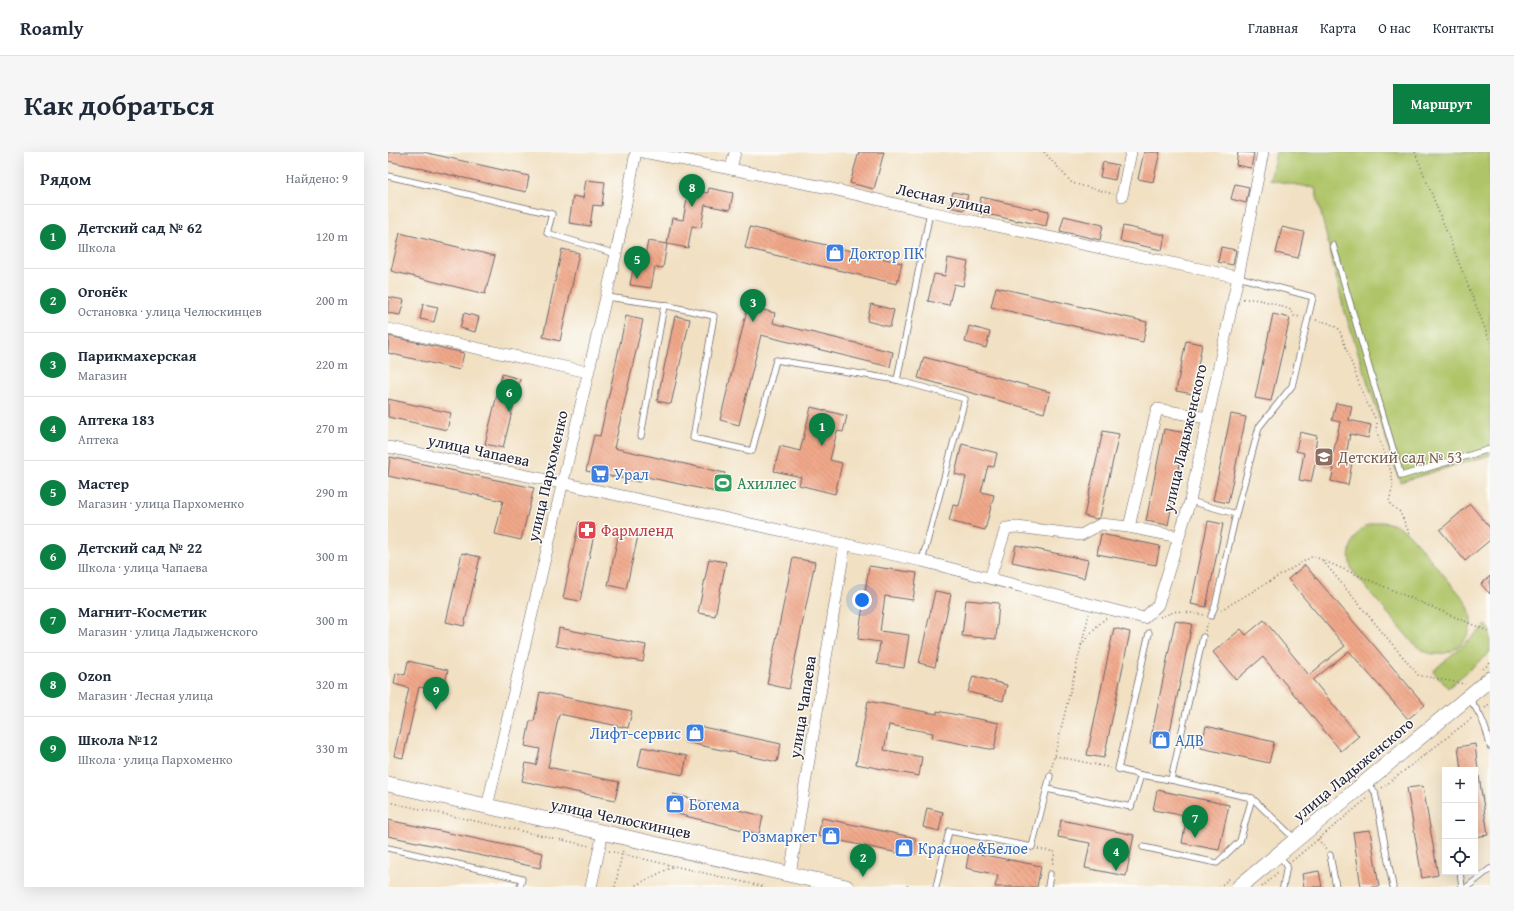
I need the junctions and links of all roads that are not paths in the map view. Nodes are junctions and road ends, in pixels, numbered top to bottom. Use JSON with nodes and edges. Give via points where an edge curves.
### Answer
{"nodes":[{"id":1,"x":636,"y":152,"type":"edge"},
{"id":2,"x":643,"y":152,"type":"edge"},
{"id":3,"x":735,"y":152,"type":"edge"},
{"id":4,"x":1131,"y":152,"type":"edge"},
{"id":5,"x":1263,"y":152,"type":"edge"},
{"id":6,"x":731,"y":169,"type":"junction"},
{"id":7,"x":388,"y":176,"type":"edge"},
{"id":8,"x":1122,"y":196,"type":"road end"},
{"id":9,"x":930,"y":212,"type":"junction"},
{"id":10,"x":1333,"y":245,"type":"dead end"},
{"id":11,"x":616,"y":254,"type":"junction"},
{"id":12,"x":1238,"y":277,"type":"junction"},
{"id":13,"x":607,"y":297,"type":"junction"},
{"id":14,"x":664,"y":305,"type":"junction"},
{"id":15,"x":388,"y":329,"type":"edge"},
{"id":16,"x":588,"y":372,"type":"junction"},
{"id":17,"x":897,"y":380,"type":"junction"},
{"id":18,"x":1207,"y":418,"type":"junction"},
{"id":19,"x":641,"y":436,"type":"dead end"},
{"id":20,"x":388,"y":447,"type":"edge"},
{"id":21,"x":1490,"y":449,"type":"edge"},
{"id":22,"x":562,"y":483,"type":"junction"},
{"id":23,"x":1190,"y":501,"type":"junction"},
{"id":24,"x":1236,"y":514,"type":"junction"},
{"id":25,"x":1129,"y":527,"type":"junction"},
{"id":26,"x":1179,"y":537,"type":"junction"},
{"id":27,"x":845,"y":544,"type":"junction"},
{"id":28,"x":922,"y":561,"type":"junction"},
{"id":29,"x":990,"y":578,"type":"junction"},
{"id":30,"x":1158,"y":605,"type":"joint"},
{"id":31,"x":1211,"y":616,"type":"road end"},
{"id":32,"x":1149,"y":633,"type":"dead end"},
{"id":33,"x":1203,"y":637,"type":"road end"},
{"id":34,"x":1490,"y":679,"type":"edge"},
{"id":35,"x":1466,"y":690,"type":"junction"},
{"id":36,"x":1490,"y":746,"type":"edge"},
{"id":37,"x":1141,"y":775,"type":"junction"},
{"id":38,"x":1050,"y":776,"type":"road end"},
{"id":39,"x":1171,"y":780,"type":"junction"},
{"id":40,"x":1366,"y":781,"type":"junction"},
{"id":41,"x":388,"y":784,"type":"edge"},
{"id":42,"x":1047,"y":789,"type":"junction"},
{"id":43,"x":1252,"y":798,"type":"junction"},
{"id":44,"x":487,"y":807,"type":"junction"},
{"id":45,"x":603,"y":832,"type":"junction"},
{"id":46,"x":1296,"y":840,"type":"junction"},
{"id":47,"x":1142,"y":847,"type":"dead end"},
{"id":48,"x":388,"y":848,"type":"edge"},
{"id":49,"x":1278,"y":855,"type":"junction"},
{"id":50,"x":1330,"y":855,"type":"road end"},
{"id":51,"x":1490,"y":869,"type":"edge"},
{"id":52,"x":790,"y":874,"type":"junction"},
{"id":53,"x":1050,"y":874,"type":"road end"},
{"id":54,"x":1460,"y":875,"type":"edge"},
{"id":55,"x":520,"y":887,"type":"edge"},
{"id":56,"x":591,"y":887,"type":"edge"},
{"id":57,"x":846,"y":887,"type":"edge"},
{"id":58,"x":936,"y":887,"type":"edge"},
{"id":59,"x":1048,"y":887,"type":"edge"},
{"id":60,"x":1239,"y":887,"type":"edge"},
{"id":61,"x":1283,"y":887,"type":"edge"},
{"id":62,"x":1336,"y":887,"type":"edge"},
{"id":63,"x":1393,"y":887,"type":"edge"},
{"id":64,"x":1462,"y":887,"type":"edge"},
{"id":65,"x":1467,"y":887,"type":"edge"}],
"edges":[{"from":1,"to":11,"type":"street","name":"улица Пархоменко"},
{"from":2,"to":6,"type":"street","name":"Лесная улица"},
{"from":3,"to":6,"type":"street"},
{"from":4,"to":8,"type":"street"},
{"from":5,"to":12,"type":"street","name":"улица Ладыженского"},
{"from":6,"to":9,"type":"street","name":"Лесная улица","via":[[824,187]]},
{"from":7,"to":11,"type":"lane","via":[[552,214],[547,233]]},
{"from":9,"to":12,"type":"street","name":"Лесная улица"},
{"from":9,"to":17,"type":"lane"},
{"from":10,"to":21,"type":"lane","via":[[1402,476]]},
{"from":11,"to":13,"type":"street","name":"улица Пархоменко"},
{"from":12,"to":18,"type":"street","name":"улица Ладыженского"},
{"from":12,"to":24,"type":"lane","via":[[1313,297],[1292,386],[1259,427]]},
{"from":13,"to":14,"type":"lane"},
{"from":13,"to":16,"type":"street","name":"улица Пархоменко"},
{"from":14,"to":17,"type":"lane","via":[[714,316],[693,438],[752,451],[776,360]]},
{"from":14,"to":19,"type":"lane"},
{"from":15,"to":16,"type":"street"},
{"from":16,"to":22,"type":"street","name":"улица Пархоменко"},
{"from":17,"to":28,"type":"lane","via":[[965,399]]},
{"from":18,"to":23,"type":"street","name":"улица Ладыженского"},
{"from":18,"to":25,"type":"street","via":[[1157,408]]},
{"from":20,"to":22,"type":"street","name":"улица Чапаева"},
{"from":22,"to":27,"type":"street","name":"улица Чапаева"},
{"from":22,"to":44,"type":"street","name":"улица Пархоменко"},
{"from":23,"to":24,"type":"lane"},
{"from":23,"to":26,"type":"street","name":"улица Ладыженского"},
{"from":24,"to":31,"type":"lane"},
{"from":25,"to":26,"type":"street"},
{"from":25,"to":29,"type":"street","via":[[1101,524],[1081,535],[1006,528]]},
{"from":26,"to":30,"type":"street","name":"улица Ладыженского"},
{"from":27,"to":28,"type":"street","name":"улица Чапаева"},
{"from":27,"to":52,"type":"street","name":"улица Чапаева"},
{"from":28,"to":29,"type":"street","name":"улица Чапаева"},
{"from":29,"to":30,"type":"street","name":"улица Чапаева","via":[[1090,608],[1144,618]]},
{"from":32,"to":37,"type":"lane","via":[[1118,769]]},
{"from":33,"to":39,"type":"lane"},
{"from":34,"to":35,"type":"street","name":"улица Ладыженского"},
{"from":35,"to":36,"type":"lane","via":[[1479,712]]},
{"from":35,"to":40,"type":"street","name":"улица Ладыженского"},
{"from":37,"to":39,"type":"lane"},
{"from":37,"to":42,"type":"lane","via":[[1131,807]]},
{"from":38,"to":42,"type":"lane"},
{"from":39,"to":43,"type":"lane"},
{"from":40,"to":46,"type":"street","name":"улица Ладыженского"},
{"from":40,"to":63,"type":"lane","via":[[1376,792]]},
{"from":41,"to":44,"type":"street","name":"улица Челюскинцев"},
{"from":42,"to":58,"type":"lane","via":[[1032,847],[949,831]]},
{"from":43,"to":46,"type":"lane"},
{"from":43,"to":47,"type":"lane","via":[[1240,841],[1217,863]]},
{"from":44,"to":45,"type":"street","name":"улица Челюскинцев"},
{"from":45,"to":52,"type":"street","name":"улица Челюскинцев"},
{"from":45,"to":56,"type":"street"},
{"from":46,"to":49,"type":"street","name":"улица Ладыженского"},
{"from":48,"to":55,"type":"lane","via":[[522,879]]},
{"from":49,"to":60,"type":"street","name":"улица Ладыженского"},
{"from":49,"to":61,"type":"lane","via":[[1287,865]]},
{"from":50,"to":62,"type":"lane"},
{"from":51,"to":65,"type":"lane"},
{"from":52,"to":57,"type":"street","name":"улица Челюскинцев"},
{"from":53,"to":59,"type":"lane"},
{"from":54,"to":64,"type":"lane"}]}
